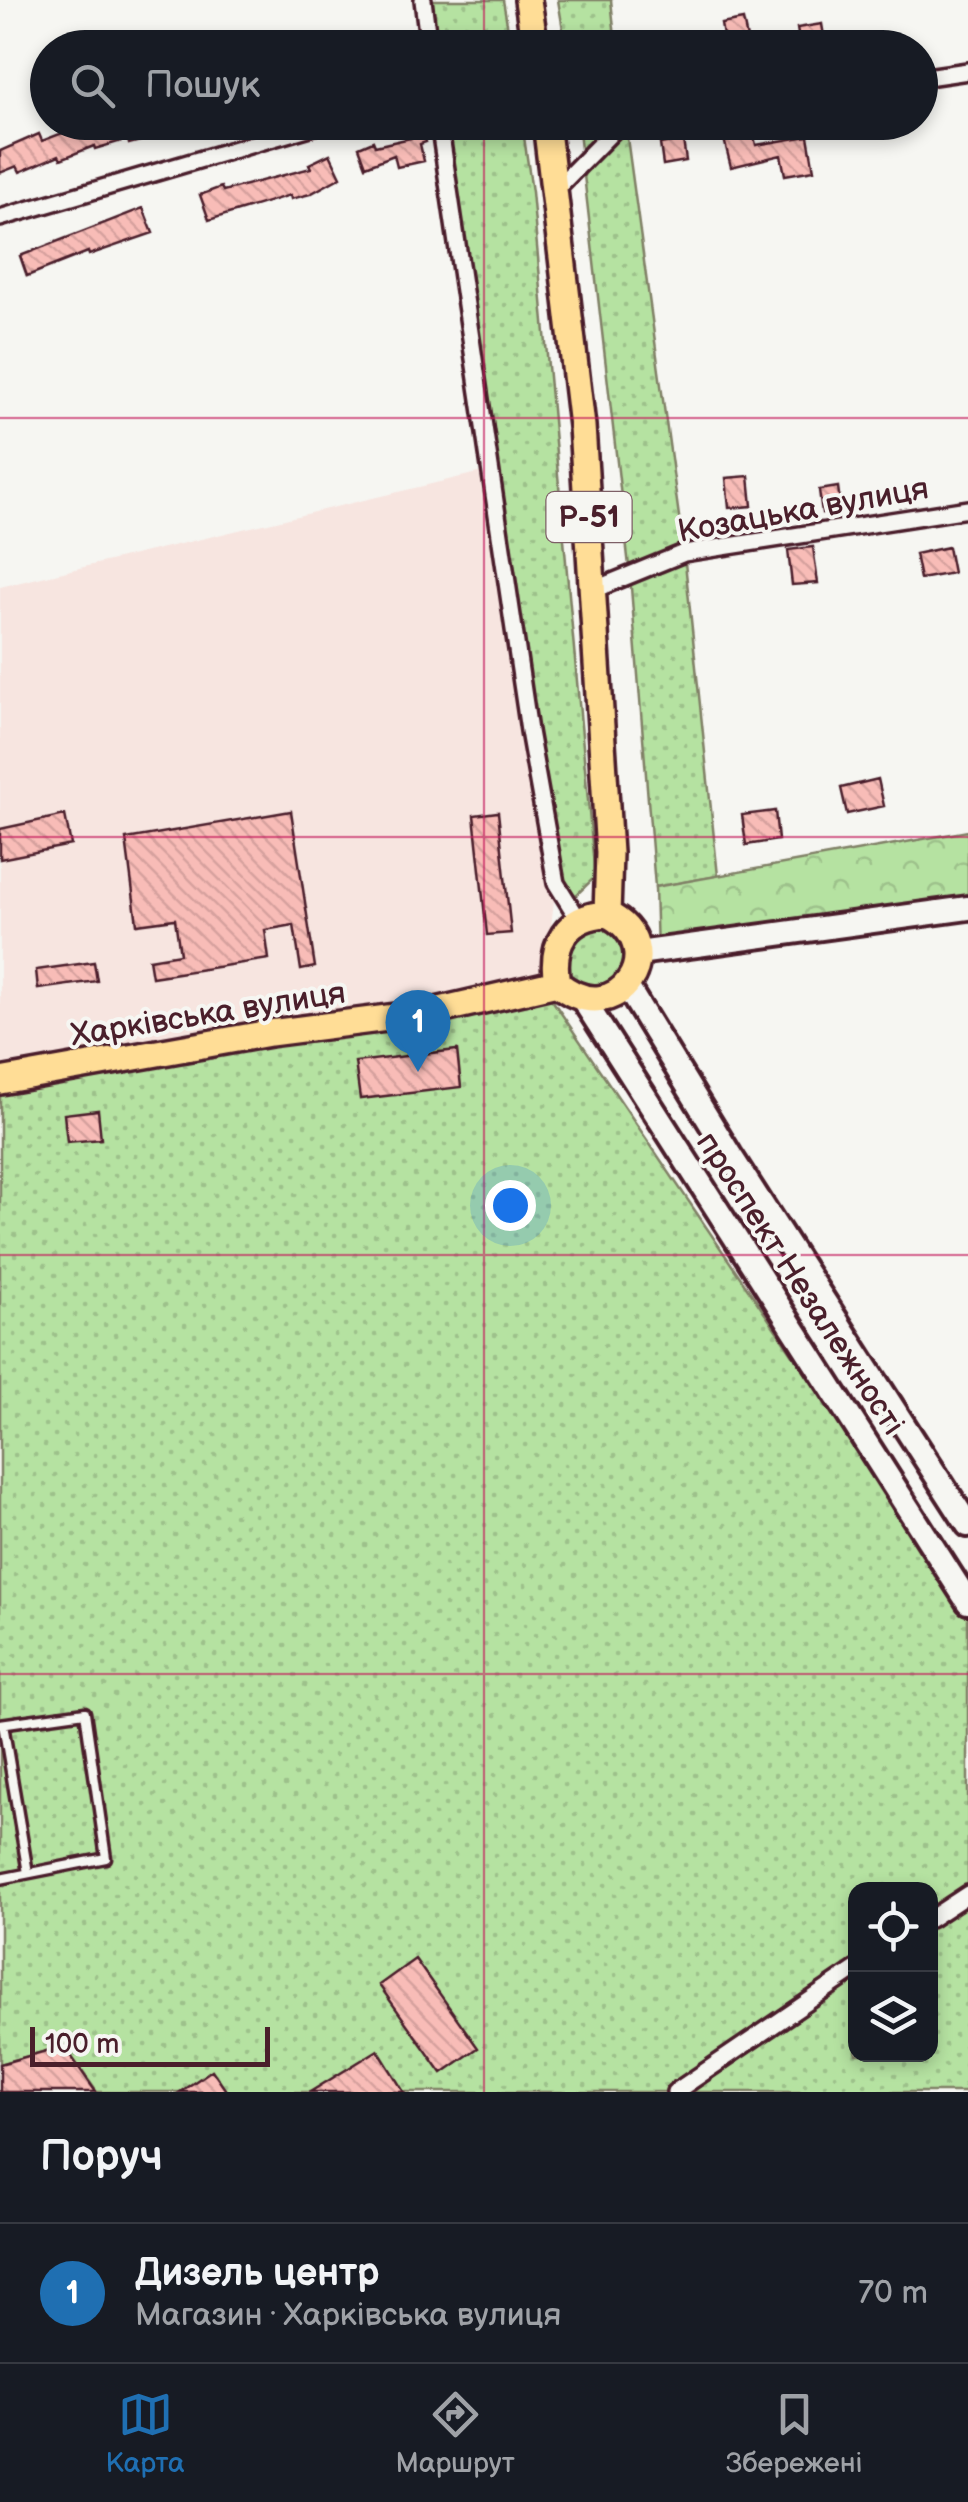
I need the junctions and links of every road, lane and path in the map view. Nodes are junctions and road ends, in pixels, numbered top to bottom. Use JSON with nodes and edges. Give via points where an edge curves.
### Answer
{"nodes":[{"id":1,"x":423,"y":0,"type":"edge"},
{"id":2,"x":528,"y":0,"type":"edge"},
{"id":3,"x":427,"y":30,"type":"edge"},
{"id":4,"x":532,"y":30,"type":"edge"},
{"id":5,"x":968,"y":71,"type":"edge"},
{"id":6,"x":938,"y":75,"type":"edge"},
{"id":7,"x":266,"y":140,"type":"edge"},
{"id":8,"x":442,"y":140,"type":"edge"},
{"id":9,"x":548,"y":140,"type":"edge"},
{"id":10,"x":604,"y":140,"type":"edge"},
{"id":11,"x":555,"y":190,"type":"junction"},
{"id":12,"x":0,"y":218,"type":"edge"},
{"id":13,"x":968,"y":508,"type":"edge"},
{"id":14,"x":593,"y":590,"type":"junction"},
{"id":15,"x":968,"y":908,"type":"edge"},
{"id":16,"x":607,"y":914,"type":"junction"},
{"id":17,"x":579,"y":920,"type":"junction"},
{"id":18,"x":638,"y":953,"type":"junction"},
{"id":19,"x":557,"y":983,"type":"junction"},
{"id":20,"x":626,"y":986,"type":"junction"},
{"id":21,"x":582,"y":998,"type":"junction"},
{"id":22,"x":0,"y":1081,"type":"edge"},
{"id":23,"x":968,"y":1525,"type":"edge"},
{"id":24,"x":968,"y":1602,"type":"edge"},
{"id":25,"x":2,"y":1724,"type":"edge"},
{"id":26,"x":28,"y":1873,"type":"junction"},
{"id":27,"x":0,"y":1879,"type":"edge"},
{"id":28,"x":968,"y":1894,"type":"edge"},
{"id":29,"x":938,"y":1914,"type":"edge"},
{"id":30,"x":852,"y":1972,"type":"edge"},
{"id":31,"x":674,"y":2092,"type":"edge"}],
"edges":[{"from":1,"to":3,"type":"street"},
{"from":2,"to":4,"type":"main road"},
{"from":5,"to":6,"type":"street"},
{"from":7,"to":12,"type":"street"},
{"from":8,"to":17,"type":"street","via":[[529,731],[556,883]]},
{"from":9,"to":11,"type":"main road","number":"Р-51"},
{"from":10,"to":11,"type":"street"},
{"from":11,"to":14,"type":"main road","number":"Р-51"},
{"from":13,"to":14,"type":"street","name":"Козацька вулиця","via":[[684,553]]},
{"from":14,"to":16,"type":"main road","number":"Р-51"},
{"from":15,"to":18,"type":"street"},
{"from":16,"to":17,"type":"main road"},
{"from":16,"to":18,"type":"main road","via":[[620,920]]},
{"from":17,"to":19,"type":"main road","via":[[560,938]]},
{"from":18,"to":20,"type":"main road"},
{"from":19,"to":21,"type":"main road"},
{"from":19,"to":22,"type":"main road","name":"Харківська вулиця","via":[[427,1013]]},
{"from":20,"to":21,"type":"main road","via":[[603,999]]},
{"from":20,"to":23,"type":"street","name":"проспект Незалежності"},
{"from":21,"to":24,"type":"street","name":"проспект Незалежності"},
{"from":25,"to":26,"type":"lane"},
{"from":25,"to":26,"type":"lane","via":[[85,1712],[106,1858]]},
{"from":26,"to":27,"type":"lane"},
{"from":28,"to":29,"type":"street"},
{"from":30,"to":31,"type":"street"}]}
